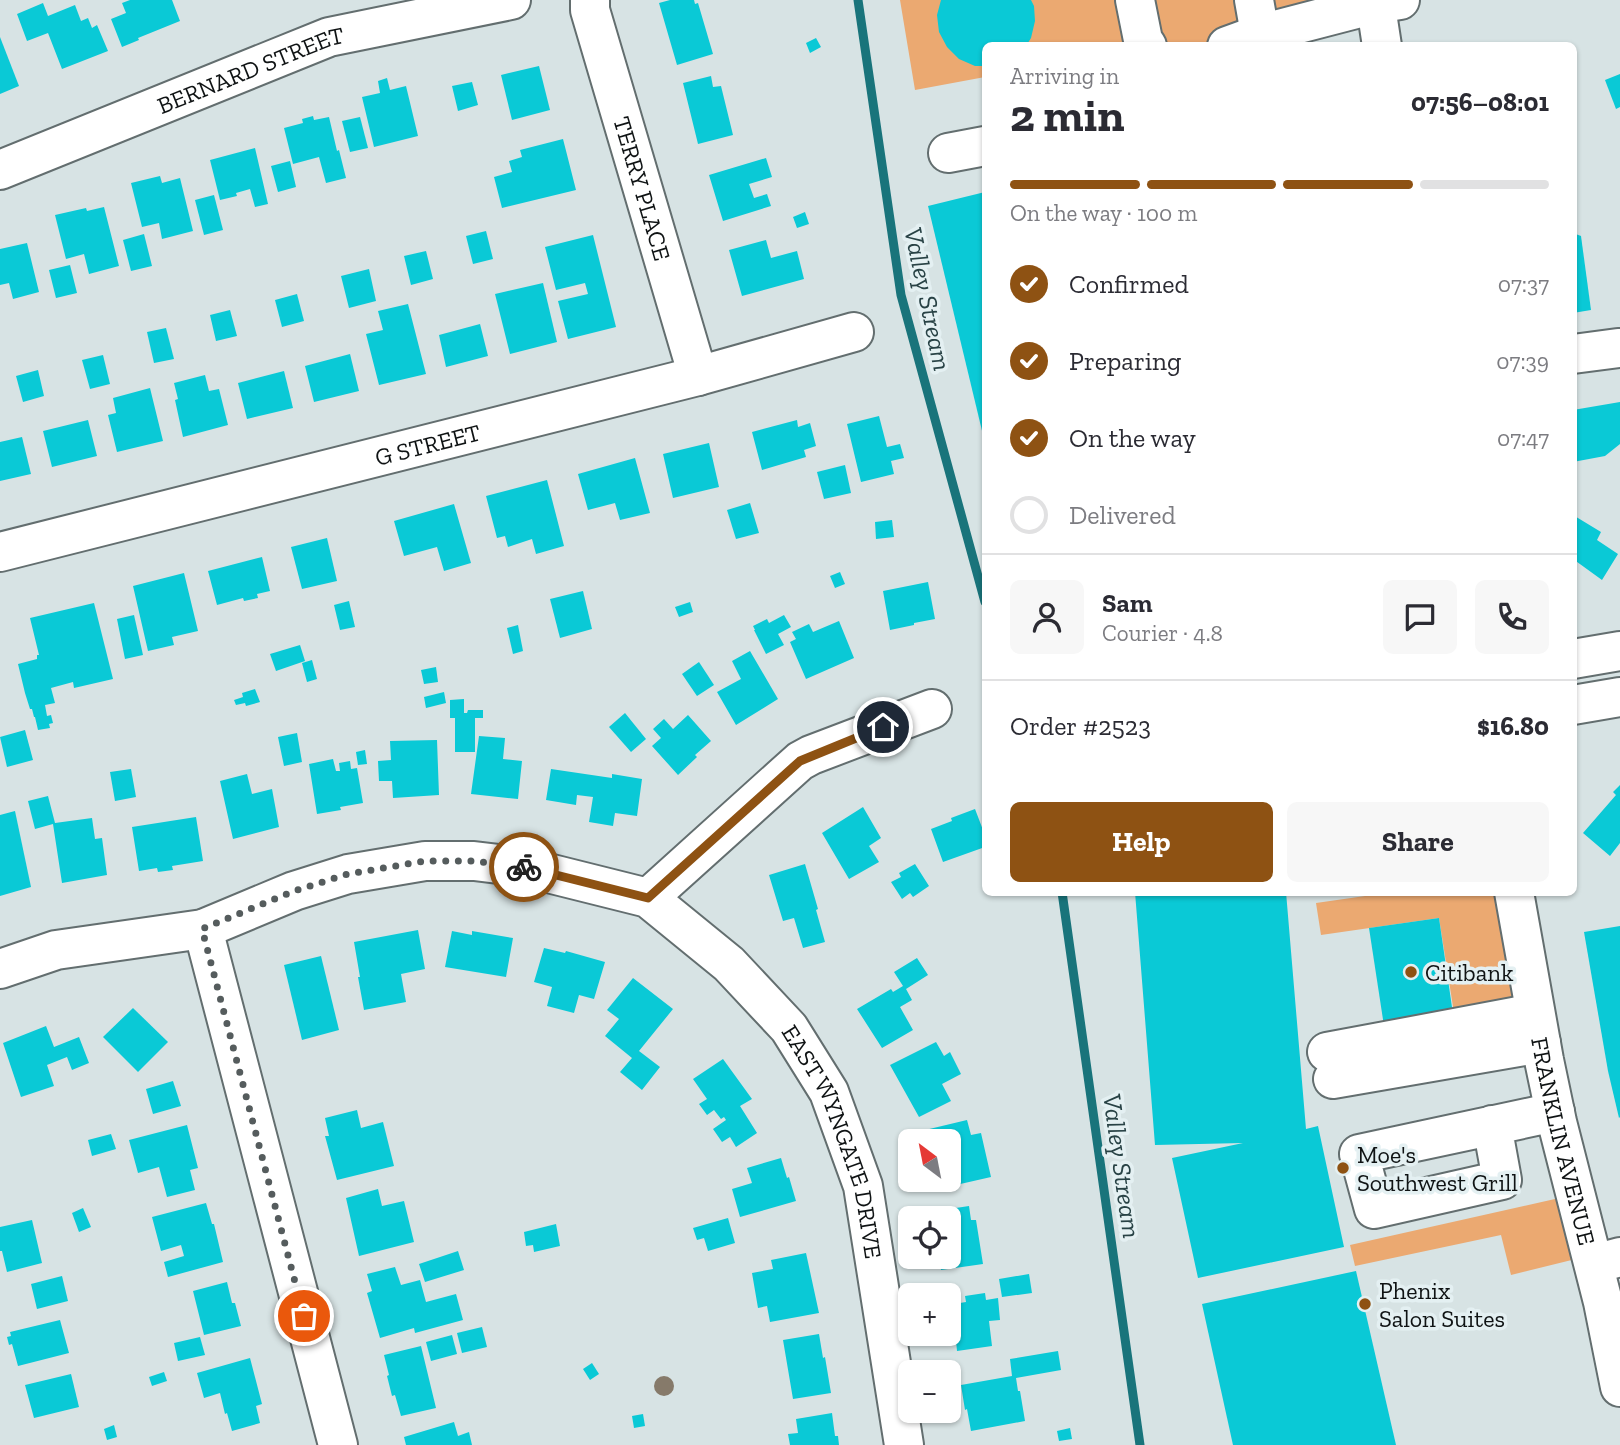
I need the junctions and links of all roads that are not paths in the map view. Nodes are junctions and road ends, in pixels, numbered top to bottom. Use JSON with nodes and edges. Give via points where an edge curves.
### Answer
{"nodes":[{"id":1,"x":511,"y":0,"type":"edge"},
{"id":2,"x":590,"y":0,"type":"edge"},
{"id":3,"x":1135,"y":0,"type":"edge"},
{"id":4,"x":1383,"y":1,"type":"edge"},
{"id":5,"x":1247,"y":27,"type":"edge"},
{"id":6,"x":1144,"y":42,"type":"edge"},
{"id":7,"x":1382,"y":42,"type":"edge"},
{"id":8,"x":982,"y":147,"type":"edge"},
{"id":9,"x":948,"y":153,"type":"dead end"},
{"id":10,"x":0,"y":170,"type":"edge"},
{"id":11,"x":854,"y":332,"type":"dead end"},
{"id":12,"x":1618,"y":348,"type":"dead end"},
{"id":13,"x":1577,"y":353,"type":"edge"},
{"id":14,"x":698,"y":376,"type":"junction"},
{"id":15,"x":0,"y":552,"type":"edge"},
{"id":16,"x":1620,"y":651,"type":"edge"},
{"id":17,"x":1577,"y":658,"type":"edge"},
{"id":18,"x":1620,"y":697,"type":"edge"},
{"id":19,"x":1577,"y":704,"type":"edge"},
{"id":20,"x":932,"y":709,"type":"dead end"},
{"id":21,"x":1515,"y":896,"type":"edge"},
{"id":22,"x":648,"y":898,"type":"junction"},
{"id":23,"x":202,"y":929,"type":"junction"},
{"id":24,"x":0,"y":969,"type":"edge"},
{"id":25,"x":1538,"y":1028,"type":"junction"},
{"id":26,"x":1330,"y":1065,"type":"dead end"},
{"id":27,"x":1555,"y":1112,"type":"junction"},
{"id":28,"x":1492,"y":1125,"type":"dead end"},
{"id":29,"x":1607,"y":1260,"type":"edge"},
{"id":30,"x":1620,"y":1387,"type":"edge"},
{"id":31,"x":338,"y":1445,"type":"edge"},
{"id":32,"x":904,"y":1445,"type":"edge"}],
"edges":[{"from":1,"to":10,"type":"street","name":"BERNARD STREET","via":[[329,37]]},
{"from":2,"to":14,"type":"street","name":"TERRY PLACE"},
{"from":3,"to":6,"type":"street"},
{"from":4,"to":5,"type":"street"},
{"from":4,"to":7,"type":"street"},
{"from":8,"to":9,"type":"street"},
{"from":11,"to":14,"type":"street","name":"G STREET"},
{"from":12,"to":13,"type":"street"},
{"from":14,"to":15,"type":"street","name":"G STREET"},
{"from":16,"to":17,"type":"street"},
{"from":18,"to":19,"type":"street"},
{"from":20,"to":22,"type":"street","via":[[800,761]]},
{"from":21,"to":25,"type":"street","name":"FRANKLIN AVENUE"},
{"from":22,"to":23,"type":"street","via":[[524,867],[425,861],[348,874]]},
{"from":22,"to":32,"type":"street","name":"EAST WYNGATE DRIVE","via":[[729,964],[789,1028],[829,1092],[863,1186]]},
{"from":23,"to":24,"type":"street","via":[[56,950]]},
{"from":23,"to":31,"type":"street"},
{"from":25,"to":26,"type":"street"},
{"from":25,"to":27,"type":"street","name":"FRANKLIN AVENUE"},
{"from":27,"to":28,"type":"street"},
{"from":27,"to":29,"type":"street","name":"FRANKLIN AVENUE"},
{"from":29,"to":30,"type":"street","name":"FRANKLIN AVENUE"}]}
